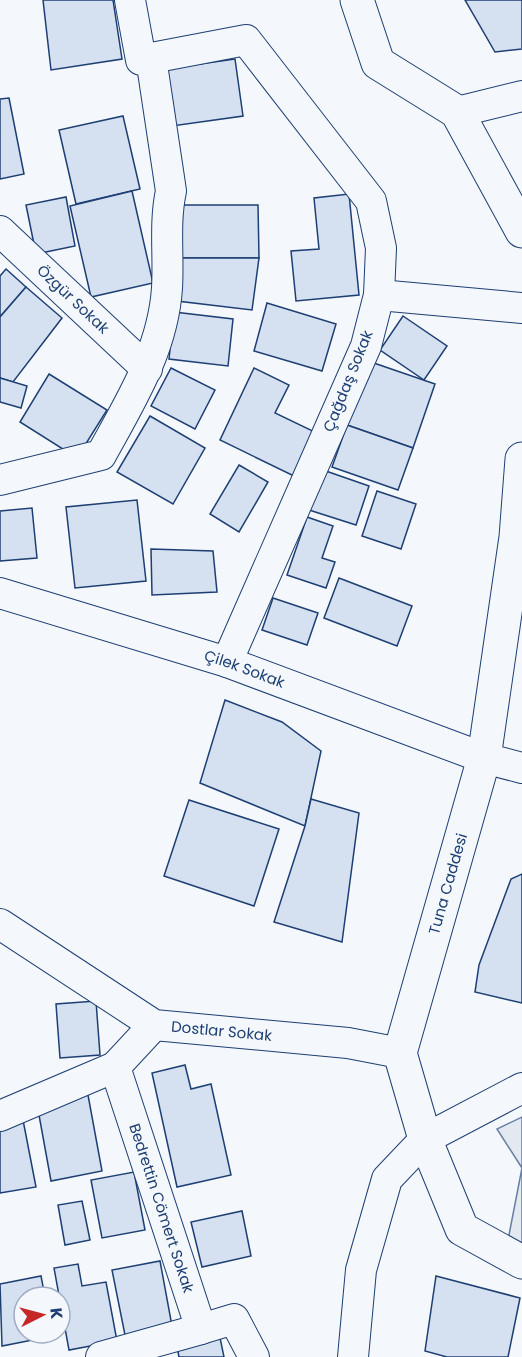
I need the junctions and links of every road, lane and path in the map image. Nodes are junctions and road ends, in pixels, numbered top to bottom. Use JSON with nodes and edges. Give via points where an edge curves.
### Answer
{"nodes":[{"id":1,"x":130,"y":0,"type":"edge"},
{"id":2,"x":357,"y":0,"type":"edge"},
{"id":3,"x":146,"y":59,"type":"junction"},
{"id":4,"x":522,"y":96,"type":"edge"},
{"id":5,"x":457,"y":112,"type":"junction"},
{"id":6,"x":0,"y":231,"type":"edge"},
{"id":7,"x":522,"y":231,"type":"edge"},
{"id":8,"x":379,"y":295,"type":"junction"},
{"id":9,"x":522,"y":308,"type":"edge"},
{"id":10,"x":147,"y":369,"type":"junction"},
{"id":11,"x":522,"y":459,"type":"edge"},
{"id":12,"x":0,"y":480,"type":"edge"},
{"id":13,"x":519,"y":537,"type":"edge"},
{"id":14,"x":0,"y":593,"type":"edge"},
{"id":15,"x":226,"y":662,"type":"junction"},
{"id":16,"x":484,"y":758,"type":"junction"},
{"id":17,"x":522,"y":768,"type":"edge"},
{"id":18,"x":0,"y":924,"type":"edge"},
{"id":19,"x":154,"y":1025,"type":"junction"},
{"id":20,"x":400,"y":1053,"type":"junction"},
{"id":21,"x":115,"y":1068,"type":"junction"},
{"id":22,"x":522,"y":1088,"type":"edge"},
{"id":23,"x":0,"y":1116,"type":"edge"},
{"id":24,"x":424,"y":1139,"type":"junction"},
{"id":25,"x":522,"y":1262,"type":"edge"},
{"id":26,"x":201,"y":1329,"type":"junction"},
{"id":27,"x":101,"y":1357,"type":"edge"},
{"id":28,"x":254,"y":1357,"type":"edge"},
{"id":29,"x":354,"y":1357,"type":"edge"}],
"edges":[{"from":1,"to":3,"type":"street"},
{"from":2,"to":5,"type":"street","via":[[378,63]]},
{"from":3,"to":8,"type":"street","name":"Çağdaş Sokak","via":[[246,40],[371,201],[381,249]]},
{"from":3,"to":10,"type":"street","via":[[171,191],[167,209],[167,290]]},
{"from":4,"to":5,"type":"street"},
{"from":5,"to":7,"type":"street"},
{"from":6,"to":10,"type":"street","name":"Özgür Sokak"},
{"from":8,"to":9,"type":"street"},
{"from":8,"to":15,"type":"street","name":"Çağdaş Sokak","via":[[366,346]]},
{"from":10,"to":12,"type":"street","via":[[100,455]]},
{"from":11,"to":13,"type":"street","name":"Tuna Caddesi"},
{"from":13,"to":16,"type":"street","name":"Tuna Caddesi"},
{"from":14,"to":15,"type":"street","name":"Çilek Sokak"},
{"from":15,"to":16,"type":"street","name":"Çilek Sokak"},
{"from":16,"to":17,"type":"street","name":"Çilek Sokak"},
{"from":16,"to":20,"type":"street","name":"Tuna Caddesi"},
{"from":18,"to":19,"type":"street","name":"Dostlar Sokak"},
{"from":19,"to":20,"type":"street","name":"Dostlar Sokak","via":[[348,1043]]},
{"from":19,"to":21,"type":"street"},
{"from":20,"to":24,"type":"street"},
{"from":21,"to":23,"type":"street"},
{"from":21,"to":26,"type":"street","name":"Bedrettin Cömert Sokak"},
{"from":22,"to":24,"type":"street"},
{"from":24,"to":25,"type":"street","via":[[462,1229]]},
{"from":24,"to":29,"type":"street","via":[[387,1179],[361,1270]]},
{"from":26,"to":27,"type":"street"},
{"from":26,"to":28,"type":"street","via":[[234,1319]]}]}
